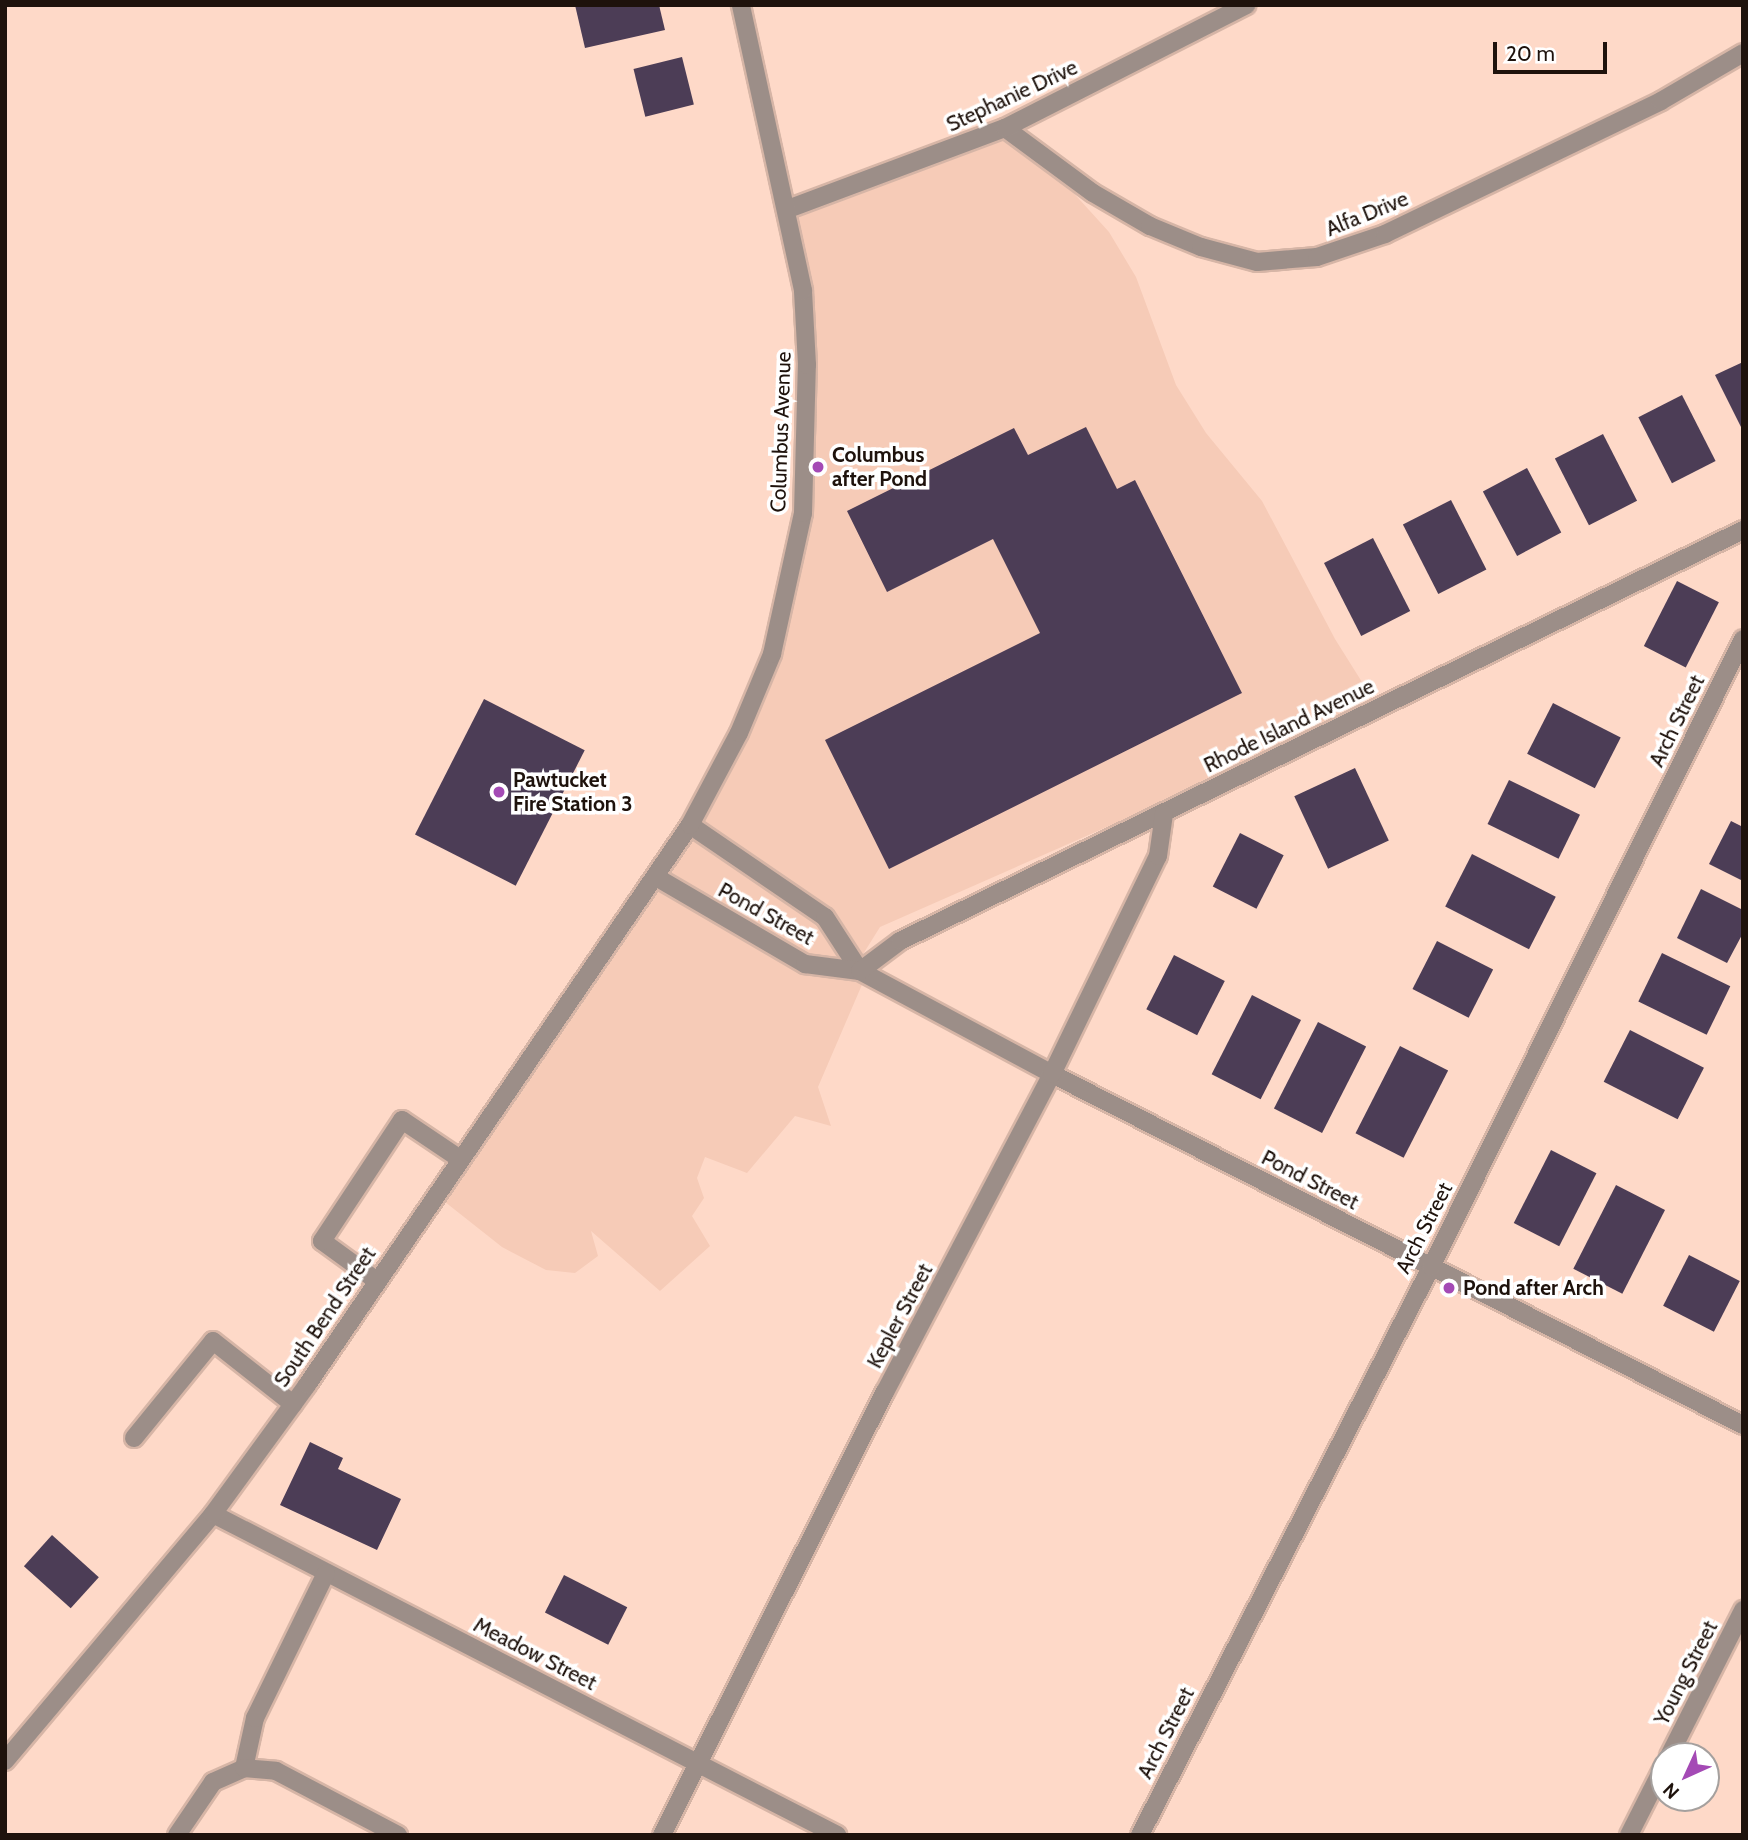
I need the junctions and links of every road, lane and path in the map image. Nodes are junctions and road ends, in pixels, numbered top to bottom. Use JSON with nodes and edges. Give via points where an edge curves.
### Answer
{"nodes":[{"id":1,"x":741,"y":5,"type":"edge"},
{"id":2,"x":1246,"y":5,"type":"edge"},
{"id":3,"x":1743,"y":53,"type":"edge"},
{"id":4,"x":1005,"y":128,"type":"junction"},
{"id":5,"x":788,"y":209,"type":"junction"},
{"id":6,"x":1743,"y":530,"type":"edge"},
{"id":7,"x":1743,"y":639,"type":"edge"},
{"id":8,"x":1164,"y":814,"type":"junction"},
{"id":9,"x":690,"y":825,"type":"junction"},
{"id":10,"x":656,"y":877,"type":"junction"},
{"id":11,"x":860,"y":971,"type":"junction"},
{"id":12,"x":1052,"y":1074,"type":"junction"},
{"id":13,"x":460,"y":1159,"type":"junction"},
{"id":14,"x":1431,"y":1267,"type":"junction"},
{"id":15,"x":377,"y":1281,"type":"junction"},
{"id":16,"x":293,"y":1404,"type":"junction"},
{"id":17,"x":1743,"y":1426,"type":"edge"},
{"id":18,"x":134,"y":1438,"type":"dead end"},
{"id":19,"x":213,"y":1514,"type":"junction"},
{"id":20,"x":327,"y":1573,"type":"junction"},
{"id":21,"x":1743,"y":1611,"type":"edge"},
{"id":22,"x":1676,"y":1742,"type":"edge"},
{"id":23,"x":5,"y":1761,"type":"edge"},
{"id":24,"x":698,"y":1763,"type":"junction"},
{"id":25,"x":244,"y":1768,"type":"junction"},
{"id":26,"x":1650,"y":1794,"type":"edge"},
{"id":27,"x":177,"y":1835,"type":"edge"},
{"id":28,"x":398,"y":1835,"type":"edge"},
{"id":29,"x":662,"y":1835,"type":"edge"},
{"id":30,"x":837,"y":1835,"type":"edge"},
{"id":31,"x":1140,"y":1835,"type":"edge"},
{"id":32,"x":1629,"y":1835,"type":"edge"}],
"edges":[{"from":1,"to":5,"type":"street","name":"Columbus Avenue"},
{"from":2,"to":4,"type":"street","name":"Stephanie Drive"},
{"from":3,"to":4,"type":"street","name":"Alfa Drive","via":[[1661,101],[1385,234],[1317,257],[1256,262],[1163,232],[1093,193]]},
{"from":4,"to":5,"type":"street","name":"Stephanie Drive"},
{"from":5,"to":9,"type":"street","name":"Columbus Avenue","via":[[806,327],[803,513],[772,654],[739,733]]},
{"from":6,"to":8,"type":"street","name":"Rhode Island Avenue"},
{"from":7,"to":14,"type":"street","name":"Arch Street"},
{"from":8,"to":11,"type":"street","name":"Rhode Island Avenue","via":[[900,941]]},
{"from":8,"to":12,"type":"street","name":"Kepler Street","via":[[1158,856]]},
{"from":9,"to":10,"type":"street","name":"Columbus Avenue"},
{"from":9,"to":11,"type":"street","name":"Pond Street","via":[[825,917]]},
{"from":10,"to":11,"type":"street","name":"Pond Street","via":[[805,964]]},
{"from":10,"to":13,"type":"street","name":"South Bend Street"},
{"from":11,"to":12,"type":"street","name":"Pond Street"},
{"from":12,"to":14,"type":"street","name":"Pond Street"},
{"from":12,"to":24,"type":"street","name":"Kepler Street"},
{"from":13,"to":15,"type":"street","name":"South Bend Street"},
{"from":13,"to":15,"type":"street","via":[[402,1120],[322,1241]]},
{"from":14,"to":17,"type":"street","name":"Pond Street"},
{"from":14,"to":31,"type":"street","name":"Arch Street"},
{"from":15,"to":16,"type":"street","name":"South Bend Street"},
{"from":16,"to":18,"type":"street","via":[[213,1341]]},
{"from":16,"to":19,"type":"street","name":"South Bend Street"},
{"from":19,"to":20,"type":"street","name":"Meadow Street"},
{"from":19,"to":23,"type":"street","name":"South Bend Street"},
{"from":20,"to":24,"type":"street","name":"Meadow Street"},
{"from":20,"to":25,"type":"street","via":[[255,1718]]},
{"from":21,"to":22,"type":"street","name":"Young Street"},
{"from":24,"to":29,"type":"street","name":"Kepler Street"},
{"from":24,"to":30,"type":"street","name":"Meadow Street"},
{"from":25,"to":27,"type":"street","via":[[214,1782]]},
{"from":25,"to":28,"type":"street","via":[[276,1771]]},
{"from":26,"to":32,"type":"street"}]}
